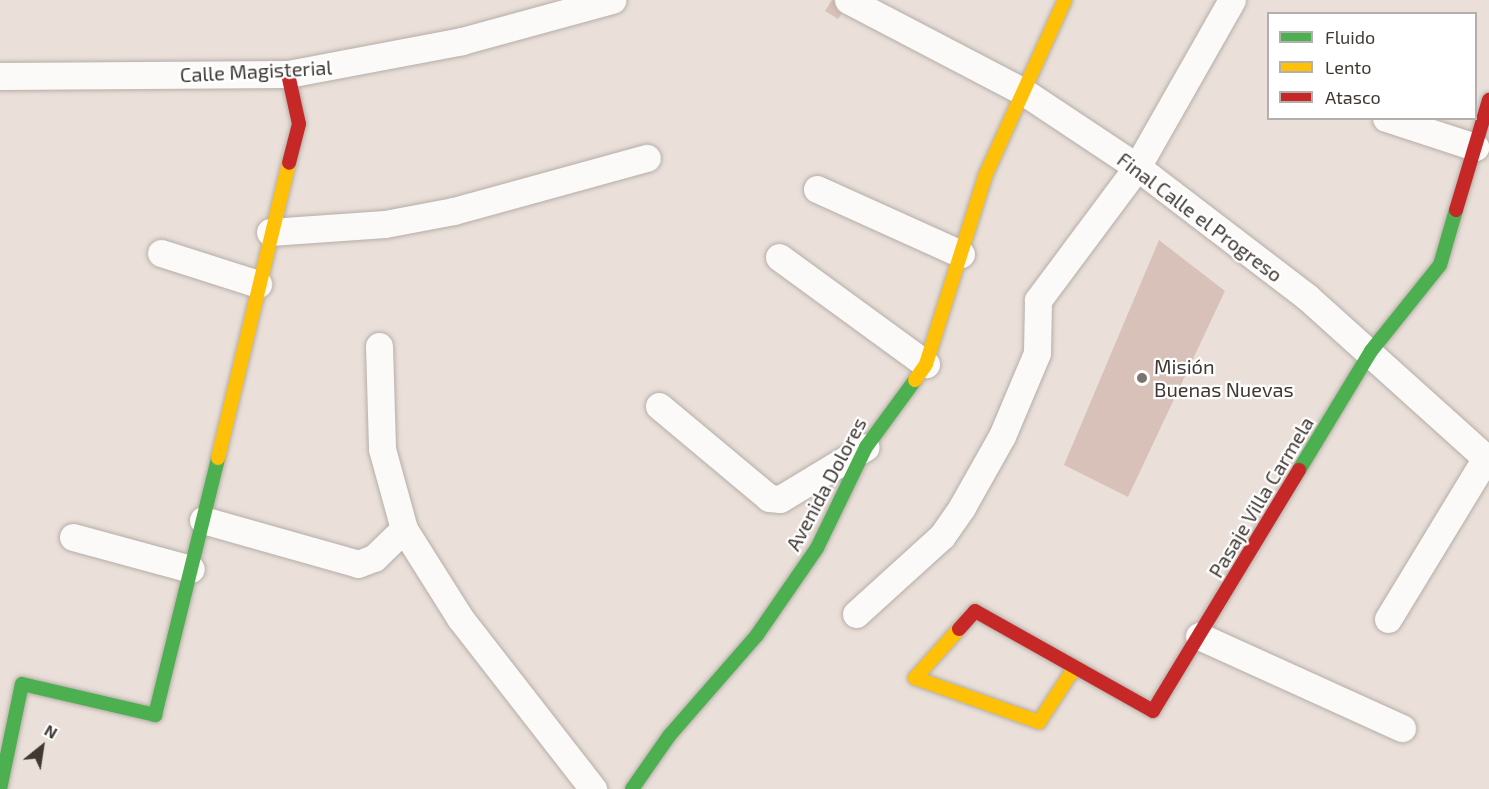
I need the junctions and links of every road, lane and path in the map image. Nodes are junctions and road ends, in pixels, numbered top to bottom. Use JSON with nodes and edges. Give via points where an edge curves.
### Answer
{"nodes":[{"id":1,"x":612,"y":0,"type":"edge"},
{"id":2,"x":848,"y":0,"type":"edge"},
{"id":3,"x":1065,"y":0,"type":"edge"},
{"id":4,"x":1232,"y":0,"type":"edge"},
{"id":5,"x":288,"y":74,"type":"junction"},
{"id":6,"x":0,"y":76,"type":"edge"},
{"id":7,"x":1024,"y":92,"type":"junction"},
{"id":8,"x":1489,"y":100,"type":"edge"},
{"id":9,"x":1392,"y":120,"type":"edge"},
{"id":10,"x":1474,"y":147,"type":"junction"},
{"id":11,"x":647,"y":158,"type":"dead end"},
{"id":12,"x":1137,"y":167,"type":"junction"},
{"id":13,"x":817,"y":189,"type":"dead end"},
{"id":14,"x":270,"y":232,"type":"junction"},
{"id":15,"x":160,"y":253,"type":"dead end"},
{"id":16,"x":961,"y":254,"type":"junction"},
{"id":17,"x":779,"y":257,"type":"dead end"},
{"id":18,"x":258,"y":284,"type":"junction"},
{"id":19,"x":379,"y":346,"type":"dead end"},
{"id":20,"x":1371,"y":351,"type":"junction"},
{"id":21,"x":926,"y":364,"type":"junction"},
{"id":22,"x":659,"y":406,"type":"dead end"},
{"id":23,"x":866,"y":447,"type":"junction"},
{"id":24,"x":1487,"y":459,"type":"edge"},
{"id":25,"x":203,"y":520,"type":"junction"},
{"id":26,"x":404,"y":529,"type":"junction"},
{"id":27,"x":73,"y":537,"type":"dead end"},
{"id":28,"x":191,"y":569,"type":"junction"},
{"id":29,"x":856,"y":614,"type":"dead end"},
{"id":30,"x":1388,"y":619,"type":"dead end"},
{"id":31,"x":1199,"y":636,"type":"junction"},
{"id":32,"x":1075,"y":667,"type":"junction"},
{"id":33,"x":1402,"y":728,"type":"dead end"},
{"id":34,"x":0,"y":789,"type":"edge"},
{"id":35,"x":593,"y":789,"type":"edge"},
{"id":36,"x":632,"y":789,"type":"edge"}],
"edges":[{"from":1,"to":5,"type":"street","name":"Calle Magisterial","via":[[462,41]]},
{"from":2,"to":7,"type":"street","name":"Final Calle el Progreso"},
{"from":3,"to":7,"type":"street","name":"Avenida Dolores"},
{"from":4,"to":12,"type":"street"},
{"from":5,"to":6,"type":"street","name":"Calle Magisterial"},
{"from":5,"to":14,"type":"street","via":[[299,124]]},
{"from":7,"to":12,"type":"street","name":"Final Calle el Progreso"},
{"from":7,"to":16,"type":"street","name":"Avenida Dolores","via":[[987,174]]},
{"from":8,"to":10,"type":"street","name":"Pasaje Villa Carmela"},
{"from":9,"to":10,"type":"street"},
{"from":10,"to":20,"type":"street","name":"Pasaje Villa Carmela","via":[[1440,265]]},
{"from":11,"to":14,"type":"street","via":[[454,211],[385,224]]},
{"from":12,"to":20,"type":"street","name":"Final Calle el Progreso"},
{"from":12,"to":29,"type":"street","via":[[1038,300],[1037,353],[1002,436],[962,507],[942,536]]},
{"from":13,"to":16,"type":"street"},
{"from":14,"to":18,"type":"street"},
{"from":15,"to":18,"type":"street"},
{"from":16,"to":21,"type":"street","name":"Avenida Dolores"},
{"from":17,"to":21,"type":"street"},
{"from":18,"to":25,"type":"street"},
{"from":19,"to":26,"type":"street","via":[[382,449]]},
{"from":20,"to":24,"type":"street","name":"Final Calle el Progreso"},
{"from":20,"to":31,"type":"street","name":"Pasaje Villa Carmela"},
{"from":21,"to":23,"type":"street","name":"Avenida Dolores"},
{"from":22,"to":23,"type":"street","via":[[769,498],[780,499]]},
{"from":23,"to":36,"type":"street","name":"Avenida Dolores","via":[[817,548],[757,635],[669,736]]},
{"from":24,"to":30,"type":"street"},
{"from":25,"to":26,"type":"street","via":[[358,564],[374,558]]},
{"from":25,"to":28,"type":"street"},
{"from":26,"to":35,"type":"street","via":[[460,618]]},
{"from":27,"to":28,"type":"street"},
{"from":28,"to":34,"type":"street","via":[[155,715],[22,684]]},
{"from":31,"to":32,"type":"street","name":"Pasaje Villa Carmela","via":[[1153,711]]},
{"from":31,"to":33,"type":"street"},
{"from":32,"to":32,"type":"street","via":[[975,611],[915,678],[1039,722]]}]}
